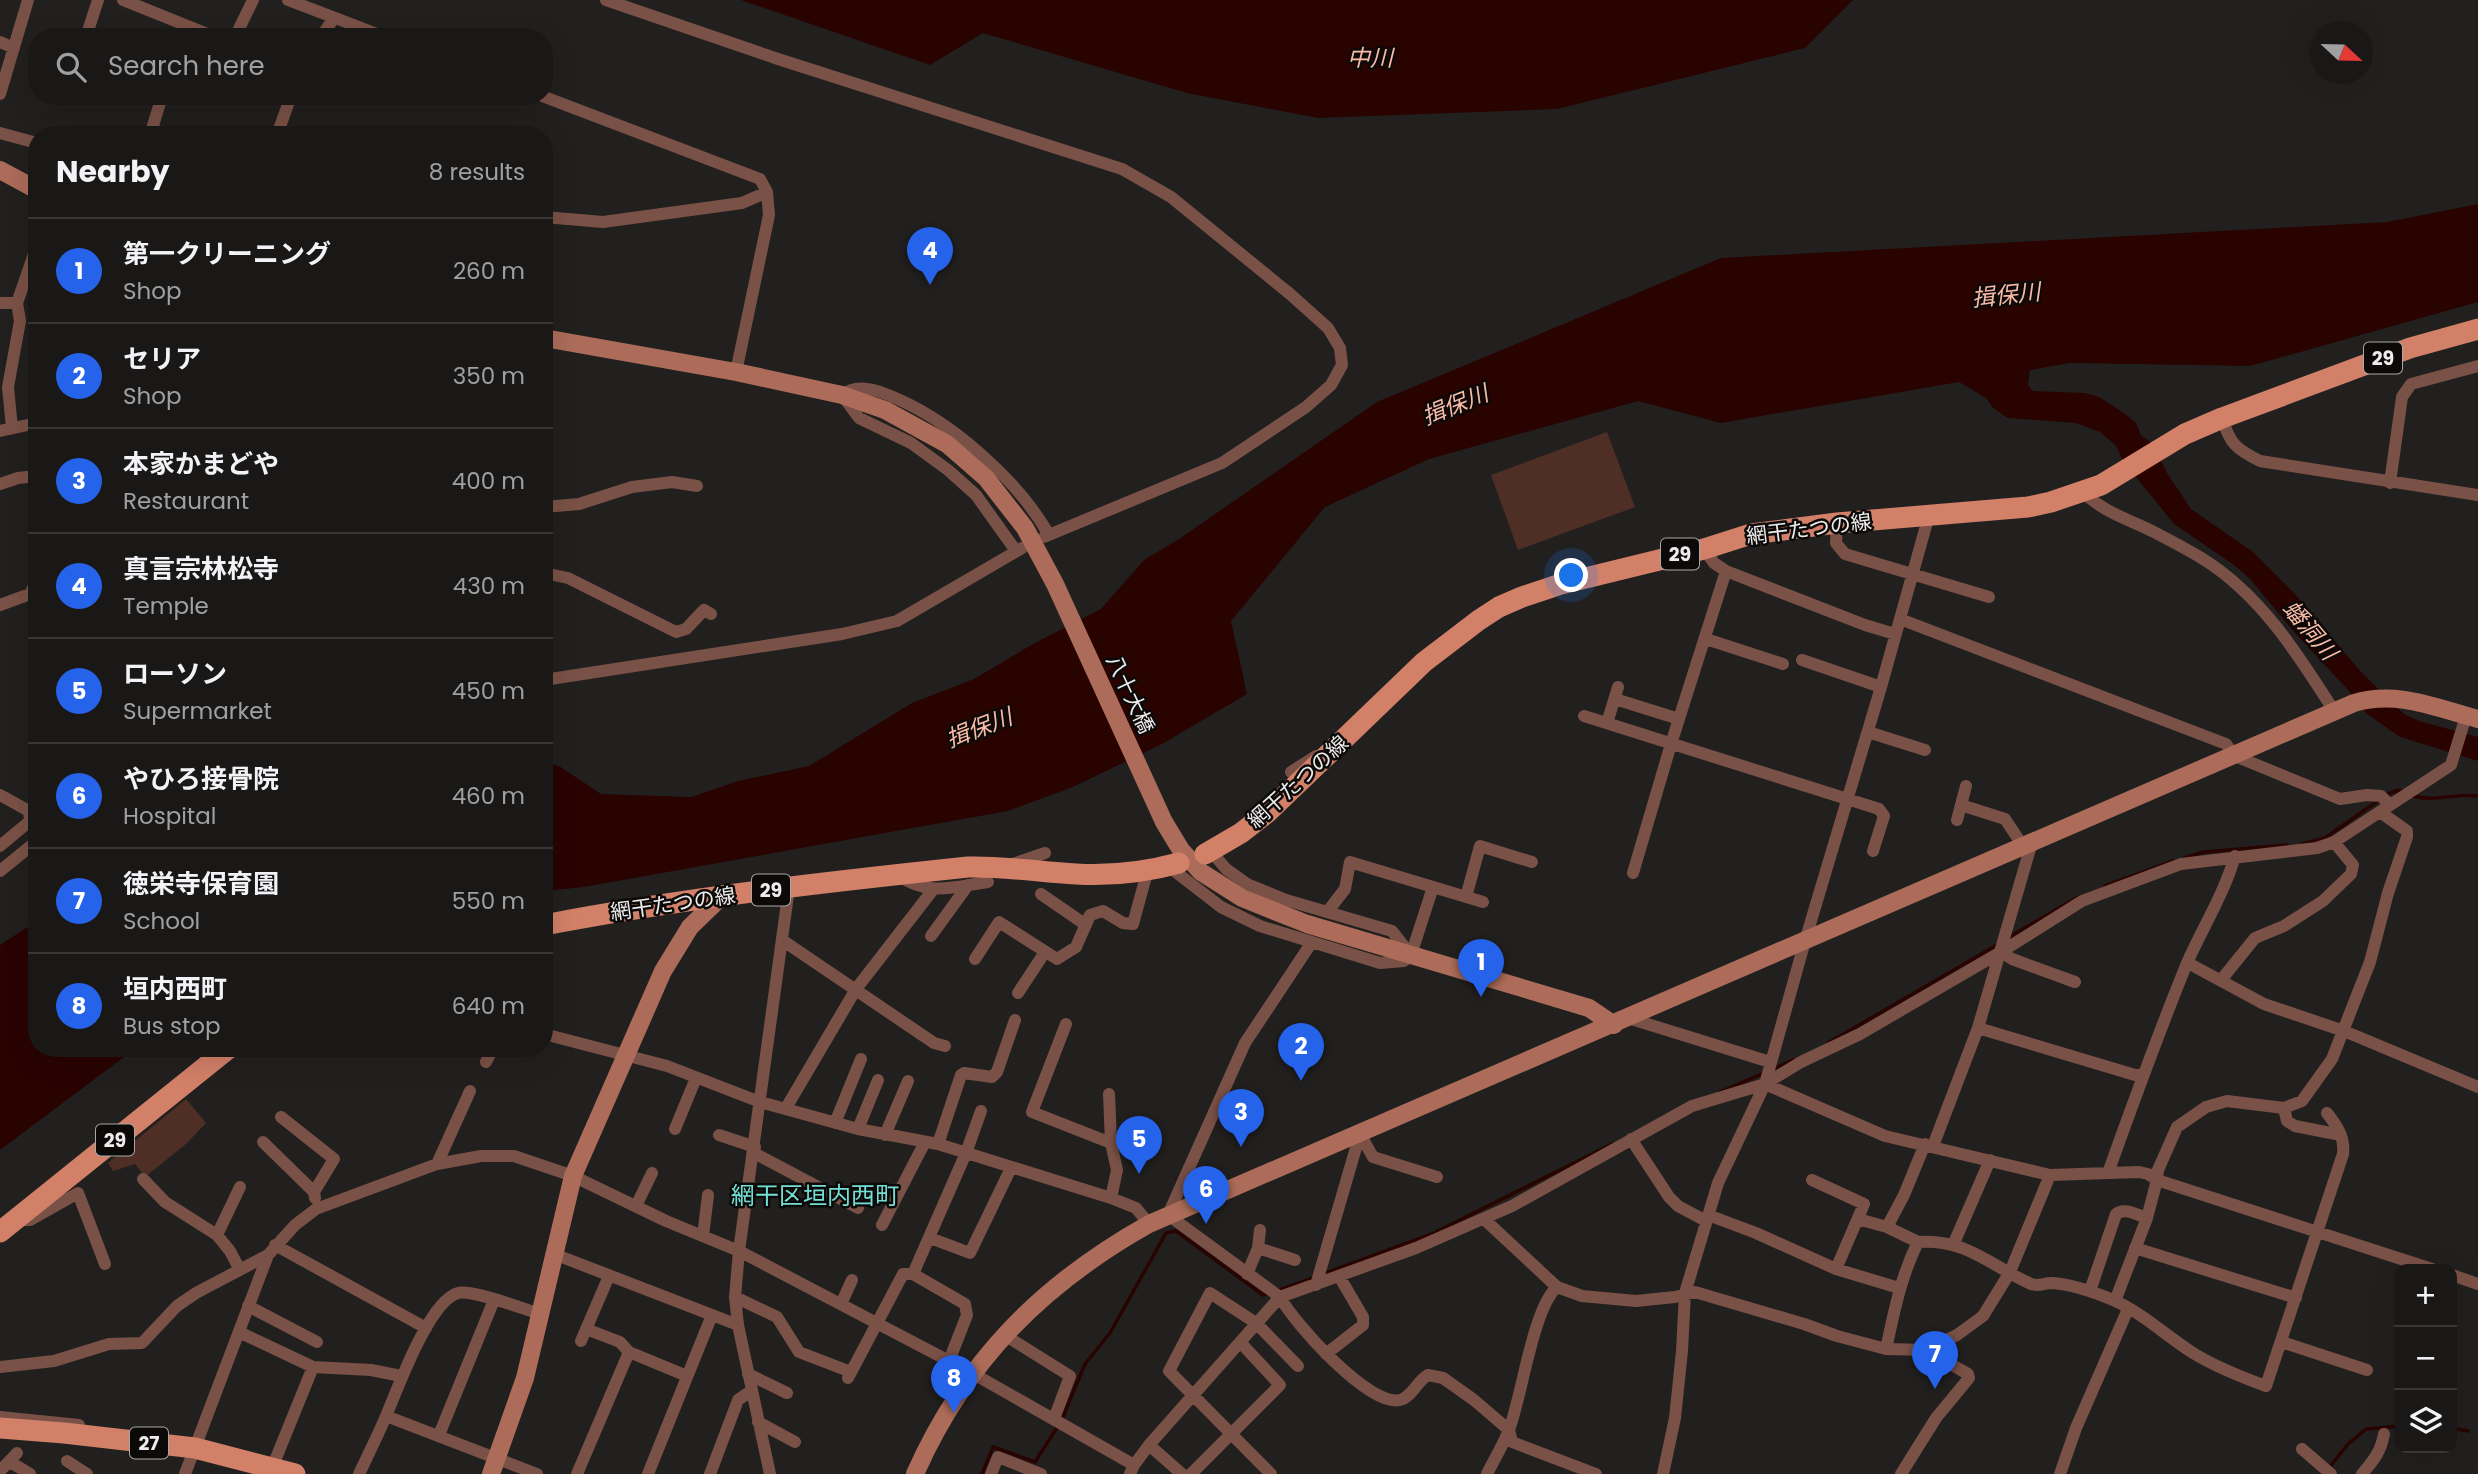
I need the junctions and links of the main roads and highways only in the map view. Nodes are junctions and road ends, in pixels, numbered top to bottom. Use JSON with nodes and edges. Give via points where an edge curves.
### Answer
{"nodes":[{"id":1,"x":2478,"y":330,"type":"edge"},
{"id":2,"x":1208,"y":852,"type":"road end"},
{"id":3,"x":1165,"y":866,"type":"road end"},
{"id":4,"x":553,"y":924,"type":"edge"},
{"id":5,"x":218,"y":1057,"type":"edge"},
{"id":6,"x":7,"y":1227,"type":"edge"},
{"id":7,"x":0,"y":1428,"type":"edge"},
{"id":8,"x":295,"y":1474,"type":"edge"}],
"edges":[{"from":1,"to":2,"type":"main road","name":"網干たつの線","number":"29","via":[[2410,348],[2222,418],[2083,492],[2028,507],[1751,534],[1561,584],[1499,607],[1424,662],[1268,812]]},
{"from":3,"to":4,"type":"main road","name":"網干たつの線","number":"29","via":[[1127,873],[993,875],[968,867],[721,897]]},
{"from":5,"to":6,"type":"main road","number":"29"},
{"from":7,"to":8,"type":"main road","number":"27","via":[[195,1448]]}]}
